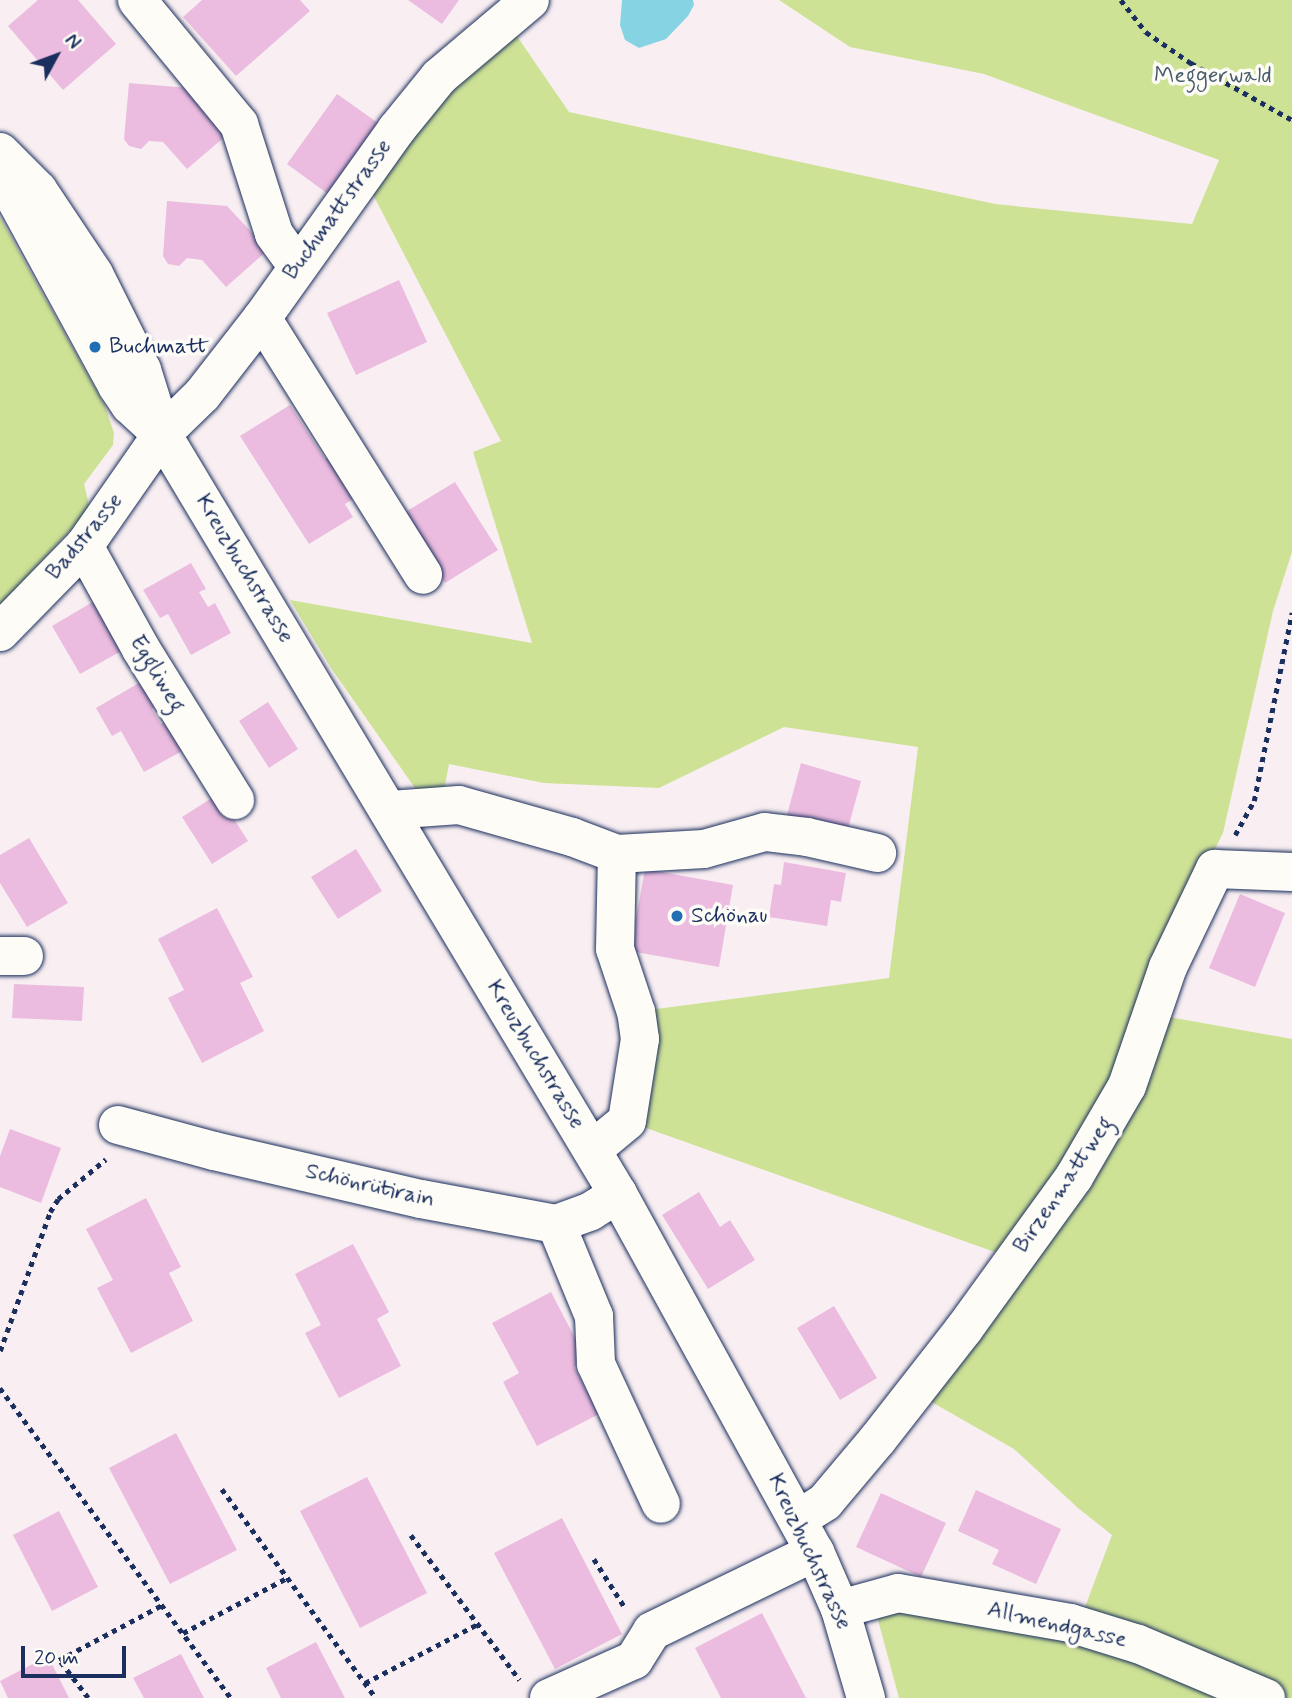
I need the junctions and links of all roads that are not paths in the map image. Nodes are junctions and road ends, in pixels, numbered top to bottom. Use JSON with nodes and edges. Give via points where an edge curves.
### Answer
{"nodes":[{"id":1,"x":137,"y":0,"type":"edge"},
{"id":2,"x":530,"y":0,"type":"edge"},
{"id":3,"x":0,"y":152,"type":"edge"},
{"id":4,"x":0,"y":170,"type":"edge"},
{"id":5,"x":297,"y":267,"type":"junction"},
{"id":6,"x":262,"y":318,"type":"junction"},
{"id":7,"x":162,"y":434,"type":"junction"},
{"id":8,"x":84,"y":546,"type":"junction"},
{"id":9,"x":423,"y":575,"type":"dead end"},
{"id":10,"x":0,"y":632,"type":"edge"},
{"id":11,"x":235,"y":800,"type":"dead end"},
{"id":12,"x":390,"y":810,"type":"junction"},
{"id":13,"x":877,"y":853,"type":"dead end"},
{"id":14,"x":617,"y":854,"type":"junction"},
{"id":15,"x":1292,"y":872,"type":"edge"},
{"id":16,"x":118,"y":1125,"type":"road end"},
{"id":17,"x":592,"y":1150,"type":"junction"},
{"id":18,"x":618,"y":1195,"type":"junction"},
{"id":19,"x":556,"y":1224,"type":"junction"},
{"id":20,"x":661,"y":1504,"type":"dead end"},
{"id":21,"x":806,"y":1535,"type":"junction"},
{"id":22,"x":840,"y":1609,"type":"junction"},
{"id":23,"x":596,"y":1689,"type":"edge"},
{"id":24,"x":538,"y":1693,"type":"edge"},
{"id":25,"x":866,"y":1698,"type":"edge"},
{"id":26,"x":1266,"y":1698,"type":"edge"}],
"edges":[{"from":1,"to":5,"type":"street","via":[[239,124],[274,234]]},
{"from":2,"to":5,"type":"street","name":"Buchmattstrasse","via":[[439,77]]},
{"from":3,"to":7,"type":"street","name":"Kreuzbuchstrasse","via":[[38,191],[94,274],[142,370]]},
{"from":4,"to":7,"type":"street","name":"Kreuzbuchstrasse","via":[[117,386],[130,405]]},
{"from":5,"to":6,"type":"street","name":"Buchmattstrasse"},
{"from":6,"to":7,"type":"street","name":"Buchmattstrasse","via":[[202,395]]},
{"from":6,"to":9,"type":"street"},
{"from":7,"to":8,"type":"street","name":"Badstrasse"},
{"from":7,"to":12,"type":"street","name":"Kreuzbuchstrasse"},
{"from":8,"to":10,"type":"street","name":"Badstrasse"},
{"from":8,"to":11,"type":"street","name":"Eggliweg","via":[[141,649]]},
{"from":12,"to":14,"type":"street","via":[[459,805]]},
{"from":12,"to":17,"type":"street","name":"Kreuzbuchstrasse"},
{"from":13,"to":14,"type":"street","via":[[765,832],[704,849]]},
{"from":14,"to":17,"type":"street","via":[[615,949],[640,1039],[627,1121]]},
{"from":15,"to":21,"type":"street","name":"Birzenmattweg","via":[[1215,869],[1168,967],[1127,1086],[1074,1177],[964,1329],[825,1502]]},
{"from":16,"to":19,"type":"street","name":"Schönrütirain","via":[[408,1196]]},
{"from":17,"to":18,"type":"street","name":"Kreuzbuchstrasse"},
{"from":18,"to":19,"type":"street"},
{"from":18,"to":21,"type":"street","name":"Kreuzbuchstrasse"},
{"from":19,"to":20,"type":"street","via":[[594,1316],[596,1364]]},
{"from":21,"to":22,"type":"street","name":"Kreuzbuchstrasse"},
{"from":21,"to":23,"type":"street","name":"Birzenmattweg","via":[[652,1631],[634,1660]]},
{"from":22,"to":25,"type":"street","name":"Kreuzbuchstrasse"},
{"from":22,"to":26,"type":"street","name":"Allmendgasse","via":[[898,1593],[1070,1623],[1138,1644]]},
{"from":23,"to":24,"type":"street"}]}
